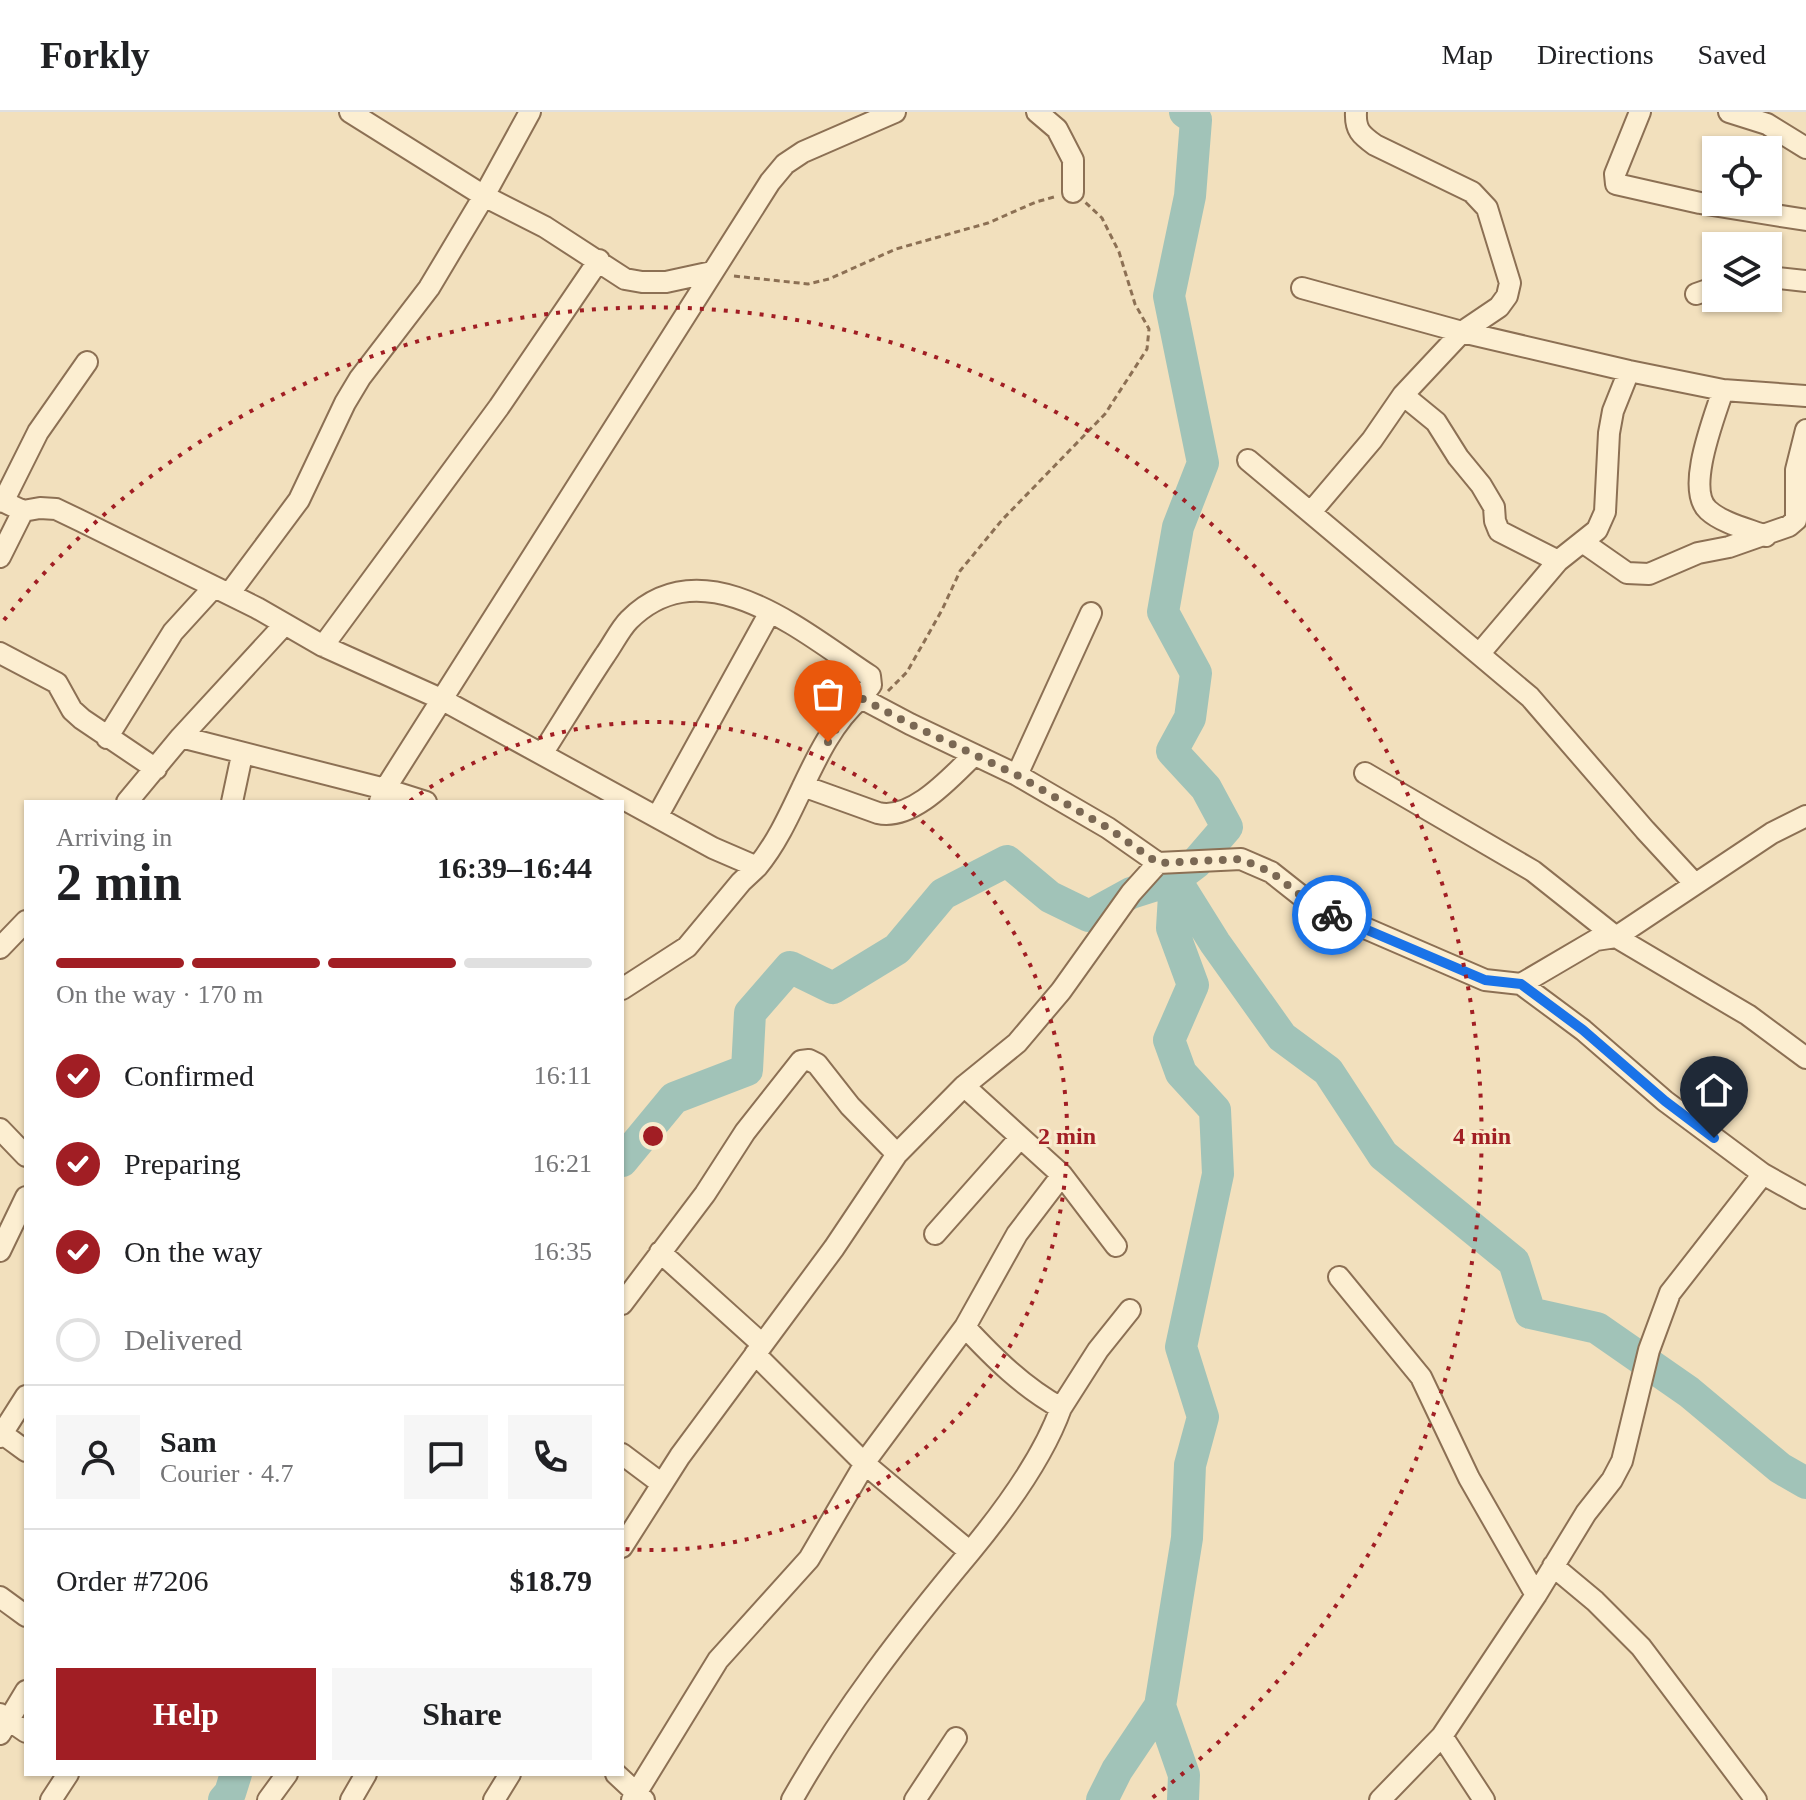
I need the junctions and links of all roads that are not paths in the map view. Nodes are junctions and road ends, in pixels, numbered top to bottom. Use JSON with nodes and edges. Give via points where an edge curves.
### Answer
{"nodes":[{"id":1,"x":350,"y":112,"type":"edge"},
{"id":2,"x":530,"y":112,"type":"edge"},
{"id":3,"x":895,"y":112,"type":"edge"},
{"id":4,"x":1037,"y":112,"type":"edge"},
{"id":5,"x":1356,"y":112,"type":"edge"},
{"id":6,"x":1640,"y":112,"type":"edge"},
{"id":7,"x":1729,"y":112,"type":"edge"},
{"id":8,"x":1806,"y":148,"type":"edge"},
{"id":9,"x":1073,"y":192,"type":"road end"},
{"id":10,"x":484,"y":196,"type":"junction"},
{"id":11,"x":1806,"y":220,"type":"edge"},
{"id":12,"x":599,"y":260,"type":"junction"},
{"id":13,"x":712,"y":272,"type":"junction"},
{"id":14,"x":1782,"y":278,"type":"edge"},
{"id":15,"x":1806,"y":281,"type":"edge"},
{"id":16,"x":1302,"y":288,"type":"dead end"},
{"id":17,"x":1462,"y":332,"type":"junction"},
{"id":18,"x":87,"y":362,"type":"dead end"},
{"id":19,"x":1629,"y":371,"type":"junction"},
{"id":20,"x":1723,"y":390,"type":"junction"},
{"id":21,"x":1403,"y":395,"type":"junction"},
{"id":22,"x":1806,"y":396,"type":"edge"},
{"id":23,"x":1806,"y":430,"type":"edge"},
{"id":24,"x":1248,"y":460,"type":"dead end"},
{"id":25,"x":2,"y":501,"type":"edge"},
{"id":26,"x":23,"y":511,"type":"junction"},
{"id":27,"x":1311,"y":512,"type":"junction"},
{"id":28,"x":1801,"y":520,"type":"edge"},
{"id":29,"x":1766,"y":536,"type":"junction"},
{"id":30,"x":1584,"y":543,"type":"junction"},
{"id":31,"x":0,"y":557,"type":"edge"},
{"id":32,"x":1558,"y":561,"type":"junction"},
{"id":33,"x":222,"y":590,"type":"junction"},
{"id":34,"x":770,"y":612,"type":"junction"},
{"id":35,"x":1091,"y":613,"type":"dead end"},
{"id":36,"x":284,"y":625,"type":"junction"},
{"id":37,"x":323,"y":646,"type":"junction"},
{"id":38,"x":0,"y":653,"type":"edge"},
{"id":39,"x":1480,"y":653,"type":"junction"},
{"id":40,"x":441,"y":699,"type":"junction"},
{"id":41,"x":868,"y":701,"type":"junction"},
{"id":42,"x":181,"y":737,"type":"junction"},
{"id":43,"x":107,"y":738,"type":"junction"},
{"id":44,"x":542,"y":754,"type":"junction"},
{"id":45,"x":242,"y":755,"type":"junction"},
{"id":46,"x":974,"y":755,"type":"junction"},
{"id":47,"x":156,"y":769,"type":"junction"},
{"id":48,"x":1365,"y":773,"type":"dead end"},
{"id":49,"x":1017,"y":775,"type":"junction"},
{"id":50,"x":803,"y":786,"type":"junction"},
{"id":51,"x":382,"y":796,"type":"edge"},
{"id":52,"x":129,"y":800,"type":"edge"},
{"id":53,"x":232,"y":800,"type":"edge"},
{"id":54,"x":411,"y":800,"type":"edge"},
{"id":55,"x":1806,"y":816,"type":"edge"},
{"id":56,"x":657,"y":817,"type":"junction"},
{"id":57,"x":1158,"y":863,"type":"junction"},
{"id":58,"x":757,"y":867,"type":"junction"},
{"id":59,"x":1694,"y":883,"type":"junction"},
{"id":60,"x":24,"y":923,"type":"edge"},
{"id":61,"x":1616,"y":937,"type":"junction"},
{"id":62,"x":0,"y":948,"type":"edge"},
{"id":63,"x":1521,"y":984,"type":"junction"},
{"id":64,"x":624,"y":988,"type":"edge"},
{"id":65,"x":1806,"y":1058,"type":"edge"},
{"id":66,"x":964,"y":1086,"type":"junction"},
{"id":67,"x":0,"y":1129,"type":"edge"},
{"id":68,"x":1020,"y":1138,"type":"junction"},
{"id":69,"x":24,"y":1154,"type":"edge"},
{"id":70,"x":897,"y":1154,"type":"junction"},
{"id":71,"x":1763,"y":1174,"type":"junction"},
{"id":72,"x":1062,"y":1175,"type":"junction"},
{"id":73,"x":1806,"y":1198,"type":"edge"},
{"id":74,"x":24,"y":1201,"type":"edge"},
{"id":75,"x":935,"y":1234,"type":"dead end"},
{"id":76,"x":1116,"y":1246,"type":"dead end"},
{"id":77,"x":0,"y":1251,"type":"edge"},
{"id":78,"x":660,"y":1252,"type":"junction"},
{"id":79,"x":1339,"y":1277,"type":"dead end"},
{"id":80,"x":624,"y":1301,"type":"edge"},
{"id":81,"x":1130,"y":1310,"type":"dead end"},
{"id":82,"x":965,"y":1327,"type":"junction"},
{"id":83,"x":758,"y":1349,"type":"junction"},
{"id":84,"x":24,"y":1399,"type":"edge"},
{"id":85,"x":1061,"y":1408,"type":"junction"},
{"id":86,"x":1,"y":1434,"type":"edge"},
{"id":87,"x":24,"y":1450,"type":"edge"},
{"id":88,"x":624,"y":1456,"type":"edge"},
{"id":89,"x":865,"y":1464,"type":"junction"},
{"id":90,"x":662,"y":1484,"type":"junction"},
{"id":91,"x":624,"y":1544,"type":"edge"},
{"id":92,"x":970,"y":1552,"type":"junction"},
{"id":93,"x":1553,"y":1566,"type":"junction"},
{"id":94,"x":1536,"y":1595,"type":"junction"},
{"id":95,"x":0,"y":1597,"type":"edge"},
{"id":96,"x":24,"y":1615,"type":"edge"},
{"id":97,"x":24,"y":1694,"type":"edge"},
{"id":98,"x":2,"y":1723,"type":"edge"},
{"id":99,"x":24,"y":1731,"type":"edge"},
{"id":100,"x":1442,"y":1736,"type":"junction"},
{"id":101,"x":956,"y":1738,"type":"dead end"},
{"id":102,"x":67,"y":1776,"type":"edge"},
{"id":103,"x":286,"y":1776,"type":"edge"},
{"id":104,"x":365,"y":1776,"type":"edge"},
{"id":105,"x":509,"y":1776,"type":"edge"},
{"id":106,"x":618,"y":1776,"type":"edge"},
{"id":107,"x":637,"y":1798,"type":"edge"},
{"id":108,"x":51,"y":1800,"type":"edge"},
{"id":109,"x":268,"y":1800,"type":"edge"},
{"id":110,"x":351,"y":1800,"type":"edge"},
{"id":111,"x":494,"y":1800,"type":"edge"},
{"id":112,"x":792,"y":1800,"type":"edge"},
{"id":113,"x":915,"y":1800,"type":"edge"},
{"id":114,"x":1380,"y":1800,"type":"edge"},
{"id":115,"x":1484,"y":1800,"type":"edge"},
{"id":116,"x":1756,"y":1800,"type":"edge"}],
"edges":[{"from":1,"to":10,"type":"street"},
{"from":2,"to":10,"type":"street"},
{"from":3,"to":13,"type":"street","via":[[785,164]]},
{"from":4,"to":9,"type":"street","via":[[1057,129],[1073,160]]},
{"from":5,"to":17,"type":"street","via":[[1360,135],[1472,192],[1487,208],[1510,283],[1499,307]]},
{"from":6,"to":11,"type":"street","via":[[1615,174],[1616,184]]},
{"from":7,"to":8,"type":"street","via":[[1767,124]]},
{"from":10,"to":12,"type":"street"},
{"from":10,"to":33,"type":"street","via":[[429,288],[360,378],[299,500]]},
{"from":12,"to":13,"type":"street","via":[[625,279],[642,282]]},
{"from":12,"to":37,"type":"street"},
{"from":13,"to":40,"type":"street"},
{"from":14,"to":15,"type":"street"},
{"from":16,"to":17,"type":"street"},
{"from":17,"to":19,"type":"street"},
{"from":17,"to":21,"type":"street"},
{"from":18,"to":25,"type":"street","via":[[38,432]]},
{"from":19,"to":20,"type":"street"},
{"from":19,"to":30,"type":"street","via":[[1609,433],[1605,512]]},
{"from":20,"to":22,"type":"street"},
{"from":20,"to":29,"type":"street","via":[[1702,460],[1702,503],[1709,512]]},
{"from":21,"to":27,"type":"street"},
{"from":21,"to":32,"type":"street","via":[[1436,422],[1481,485],[1494,507],[1499,531]]},
{"from":23,"to":28,"type":"street","via":[[1796,470]]},
{"from":24,"to":27,"type":"street"},
{"from":25,"to":26,"type":"street"},
{"from":26,"to":31,"type":"street"},
{"from":26,"to":33,"type":"street","via":[[56,509]]},
{"from":27,"to":39,"type":"street"},
{"from":28,"to":29,"type":"street"},
{"from":29,"to":30,"type":"street","via":[[1633,575]]},
{"from":30,"to":32,"type":"street"},
{"from":32,"to":39,"type":"street"},
{"from":33,"to":36,"type":"street"},
{"from":33,"to":43,"type":"street","via":[[173,632]]},
{"from":34,"to":41,"type":"street","via":[[870,676]]},
{"from":34,"to":44,"type":"street","via":[[738,597],[700,591],[654,600],[628,621]]},
{"from":34,"to":56,"type":"street"},
{"from":35,"to":49,"type":"street"},
{"from":36,"to":37,"type":"street"},
{"from":36,"to":42,"type":"street"},
{"from":37,"to":40,"type":"street"},
{"from":38,"to":43,"type":"street","via":[[57,683],[72,710]]},
{"from":39,"to":59,"type":"street","via":[[1530,697]]},
{"from":40,"to":44,"type":"street"},
{"from":40,"to":51,"type":"street"},
{"from":41,"to":46,"type":"street"},
{"from":41,"to":50,"type":"street","via":[[841,720]]},
{"from":42,"to":45,"type":"street"},
{"from":42,"to":47,"type":"street"},
{"from":43,"to":47,"type":"street"},
{"from":44,"to":56,"type":"street"},
{"from":45,"to":51,"type":"street"},
{"from":45,"to":53,"type":"street"},
{"from":46,"to":49,"type":"street"},
{"from":46,"to":50,"type":"street","via":[[938,790],[892,814]]},
{"from":47,"to":52,"type":"street"},
{"from":48,"to":61,"type":"street","via":[[1533,871]]},
{"from":49,"to":57,"type":"street"},
{"from":50,"to":58,"type":"street"},
{"from":51,"to":54,"type":"street"},
{"from":55,"to":59,"type":"street"},
{"from":56,"to":58,"type":"street"},
{"from":57,"to":63,"type":"street","via":[[1241,859],[1271,872],[1314,906],[1485,980]]},
{"from":57,"to":66,"type":"street","via":[[1017,1043]]},
{"from":58,"to":64,"type":"street","via":[[687,947]]},
{"from":59,"to":61,"type":"street"},
{"from":60,"to":62,"type":"street"},
{"from":61,"to":63,"type":"street","via":[[1596,940]]},
{"from":61,"to":65,"type":"street","via":[[1748,1015]]},
{"from":63,"to":71,"type":"street"},
{"from":66,"to":68,"type":"street"},
{"from":66,"to":70,"type":"street"},
{"from":67,"to":69,"type":"street"},
{"from":68,"to":72,"type":"street"},
{"from":68,"to":75,"type":"street"},
{"from":70,"to":78,"type":"street","via":[[817,1064],[801,1061]]},
{"from":70,"to":83,"type":"street"},
{"from":71,"to":73,"type":"street"},
{"from":71,"to":93,"type":"street","via":[[1670,1293],[1649,1350],[1622,1461]]},
{"from":72,"to":76,"type":"street"},
{"from":72,"to":82,"type":"street","via":[[1017,1234]]},
{"from":74,"to":77,"type":"street"},
{"from":78,"to":80,"type":"street"},
{"from":78,"to":83,"type":"street"},
{"from":79,"to":94,"type":"street","via":[[1421,1377],[1469,1478]]},
{"from":81,"to":85,"type":"street"},
{"from":82,"to":85,"type":"street","via":[[1021,1382]]},
{"from":82,"to":89,"type":"street"},
{"from":83,"to":89,"type":"street"},
{"from":83,"to":90,"type":"street"},
{"from":84,"to":86,"type":"street"},
{"from":85,"to":92,"type":"street","via":[[1048,1439]]},
{"from":86,"to":87,"type":"street"},
{"from":88,"to":90,"type":"street"},
{"from":89,"to":92,"type":"street"},
{"from":89,"to":107,"type":"street","via":[[809,1559],[718,1660]]},
{"from":90,"to":91,"type":"street"},
{"from":92,"to":112,"type":"street","via":[[902,1633],[820,1750]]},
{"from":93,"to":94,"type":"street"},
{"from":93,"to":116,"type":"street","via":[[1641,1647]]},
{"from":94,"to":100,"type":"street"},
{"from":95,"to":96,"type":"street"},
{"from":97,"to":98,"type":"street"},
{"from":98,"to":99,"type":"street"},
{"from":100,"to":114,"type":"street"},
{"from":100,"to":115,"type":"street"},
{"from":101,"to":113,"type":"street"},
{"from":102,"to":108,"type":"street"},
{"from":103,"to":109,"type":"street"},
{"from":104,"to":110,"type":"street"},
{"from":105,"to":111,"type":"street"},
{"from":106,"to":107,"type":"street"}]}
